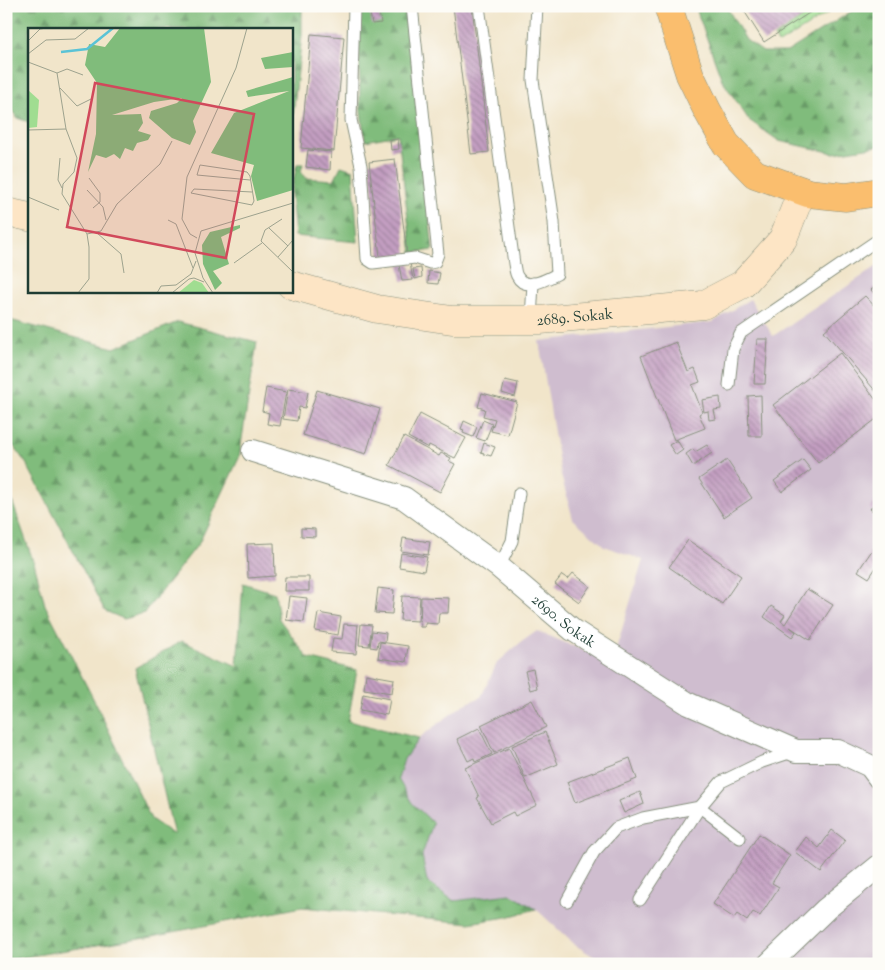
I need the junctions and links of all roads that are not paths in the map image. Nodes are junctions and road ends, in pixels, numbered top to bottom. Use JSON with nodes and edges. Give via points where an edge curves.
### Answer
{"nodes":[{"id":1,"x":354,"y":6,"type":"edge"},
{"id":2,"x":412,"y":6,"type":"edge"},
{"id":3,"x":479,"y":6,"type":"edge"},
{"id":4,"x":537,"y":6,"type":"edge"},
{"id":5,"x":668,"y":6,"type":"edge"},
{"id":6,"x":802,"y":191,"type":"junction"},
{"id":7,"x":879,"y":192,"type":"edge"},
{"id":8,"x":6,"y":212,"type":"edge"},
{"id":9,"x":28,"y":217,"type":"edge"},
{"id":10,"x":879,"y":238,"type":"edge"},
{"id":11,"x":533,"y":283,"type":"junction"},
{"id":12,"x":292,"y":285,"type":"edge"},
{"id":13,"x":531,"y":320,"type":"junction"},
{"id":14,"x":729,"y":385,"type":"dead end"},
{"id":15,"x":254,"y":451,"type":"dead end"},
{"id":16,"x":519,"y":493,"type":"dead end"},
{"id":17,"x":499,"y":567,"type":"junction"},
{"id":18,"x":796,"y":750,"type":"junction"},
{"id":19,"x":879,"y":778,"type":"edge"},
{"id":20,"x":700,"y":808,"type":"junction"},
{"id":21,"x":740,"y":838,"type":"dead end"},
{"id":22,"x":879,"y":866,"type":"edge"},
{"id":23,"x":640,"y":900,"type":"dead end"},
{"id":24,"x":567,"y":901,"type":"dead end"},
{"id":25,"x":769,"y":964,"type":"edge"}],
"edges":[{"from":1,"to":2,"type":"lane","via":[[351,120],[361,166],[367,259],[373,263],[415,258],[430,263],[435,262],[438,254]]},
{"from":3,"to":11,"type":"lane","via":[[514,264],[517,277],[523,282]]},
{"from":4,"to":11,"type":"lane","via":[[533,80],[554,222],[557,274]]},
{"from":5,"to":6,"type":"main road","via":[[690,75],[726,144],[756,174]]},
{"from":6,"to":7,"type":"main road","via":[[846,197]]},
{"from":6,"to":13,"type":"main road","name":"2689. Sokak","via":[[783,239],[743,284],[702,305]]},
{"from":8,"to":9,"type":"main road"},
{"from":10,"to":14,"type":"lane","via":[[741,333],[733,349]]},
{"from":11,"to":13,"type":"lane"},
{"from":12,"to":13,"type":"main road","name":"2689. Sokak","via":[[376,309],[452,320]]},
{"from":15,"to":17,"type":"street","name":"2690. Sokak","via":[[404,498]]},
{"from":16,"to":17,"type":"lane","via":[[512,541]]},
{"from":17,"to":18,"type":"street","name":"2690. Sokak","via":[[574,630],[689,704]]},
{"from":18,"to":19,"type":"street","name":"2690. Sokak","via":[[838,751],[870,766]]},
{"from":18,"to":20,"type":"lane","via":[[721,782]]},
{"from":20,"to":21,"type":"lane"},
{"from":20,"to":23,"type":"lane"},
{"from":20,"to":24,"type":"lane","via":[[643,818],[616,828],[594,852]]},
{"from":22,"to":25,"type":"street","via":[[826,909]]}]}
